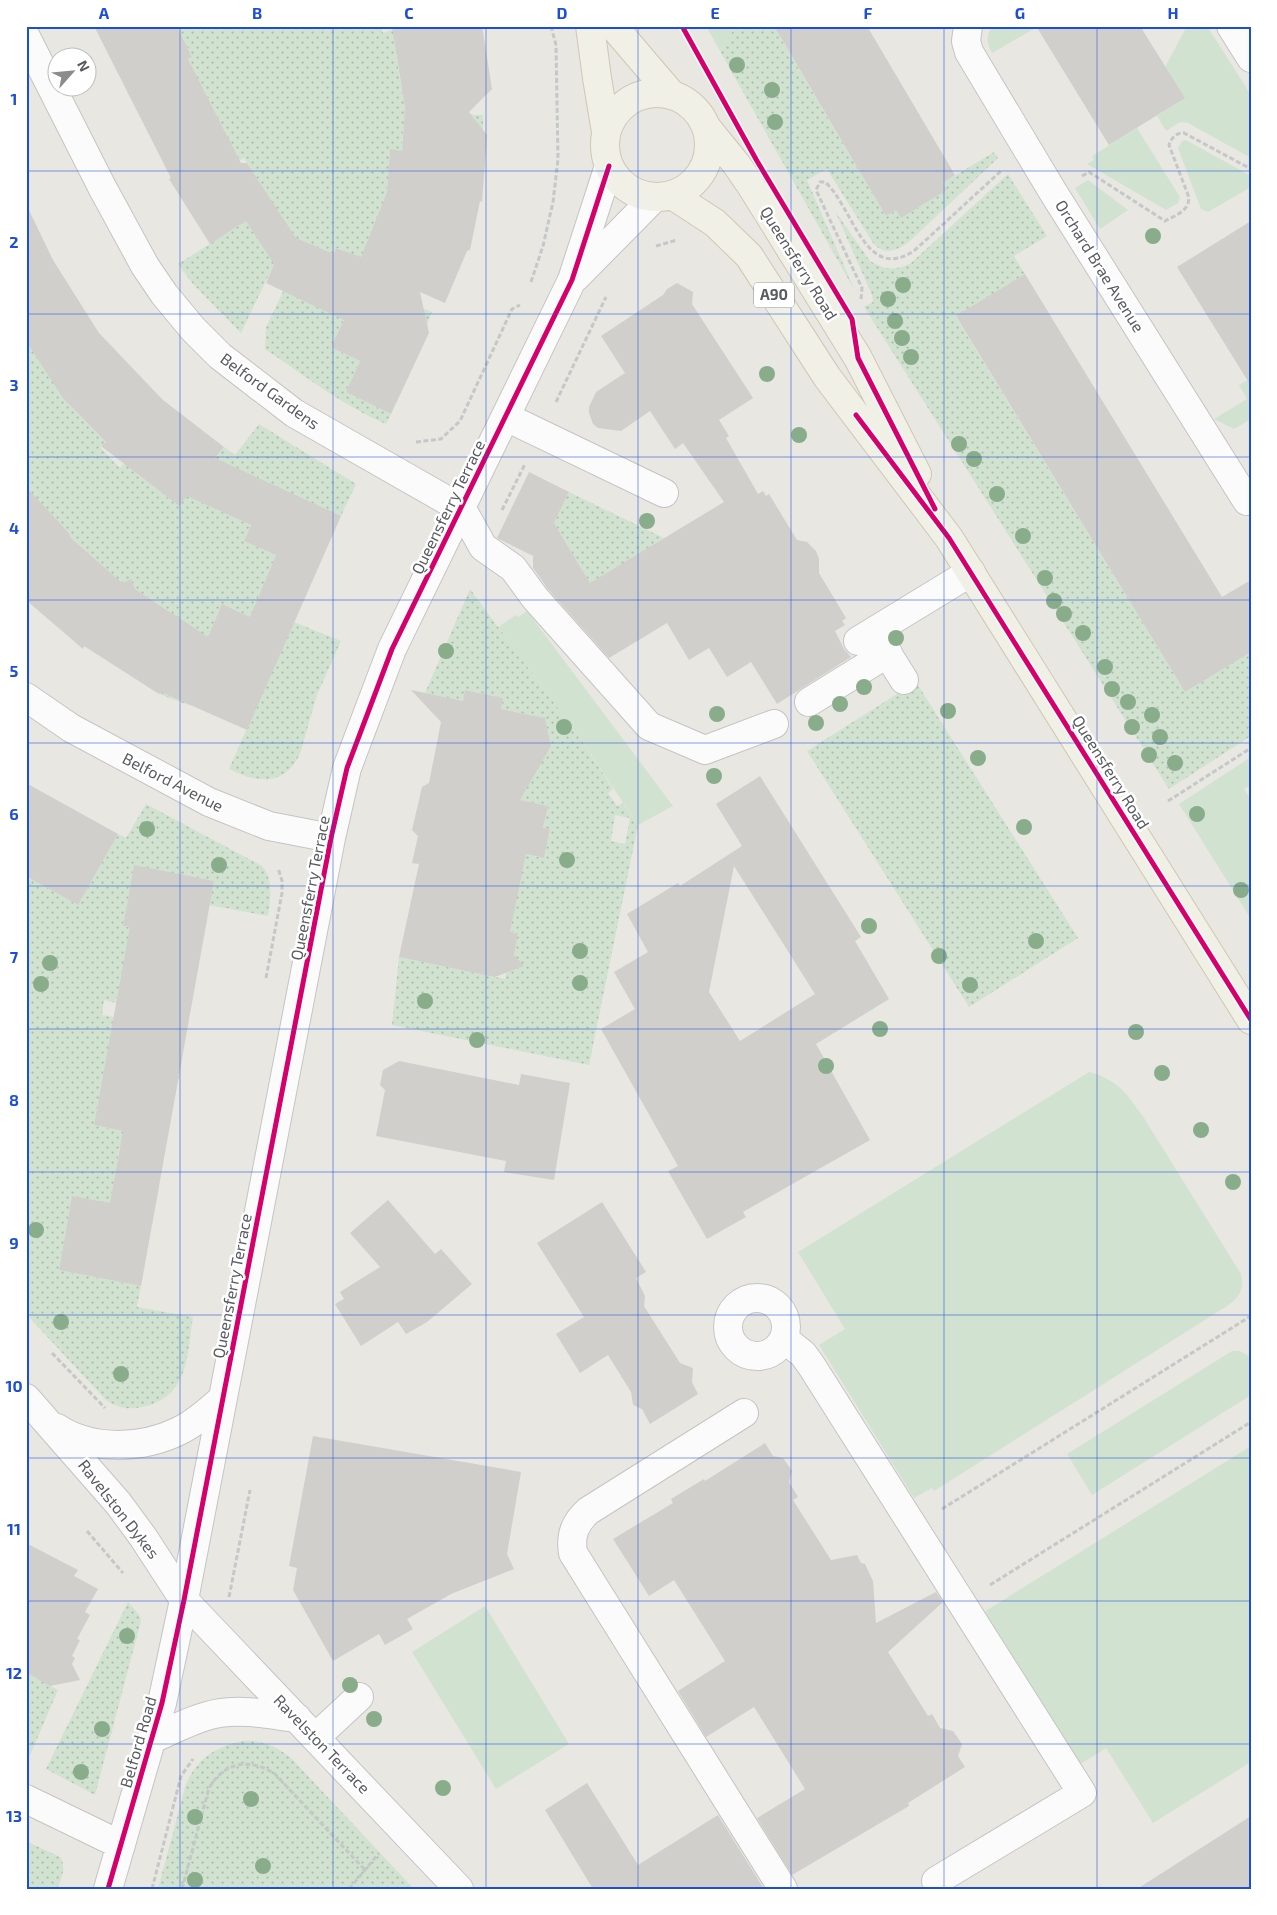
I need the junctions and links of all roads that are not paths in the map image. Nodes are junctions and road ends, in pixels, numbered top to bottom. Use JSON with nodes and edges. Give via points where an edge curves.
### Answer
{"nodes":[{"id":1,"x":590,"y":26,"type":"edge"},
{"id":2,"x":613,"y":26,"type":"edge"},
{"id":3,"x":968,"y":26,"type":"edge"},
{"id":4,"x":1231,"y":26,"type":"edge"},
{"id":5,"x":26,"y":37,"type":"edge"},
{"id":6,"x":1251,"y":58,"type":"edge"},
{"id":7,"x":672,"y":95,"type":"junction"},
{"id":8,"x":707,"y":128,"type":"junction"},
{"id":9,"x":606,"y":132,"type":"junction"},
{"id":10,"x":609,"y":166,"type":"junction"},
{"id":11,"x":664,"y":196,"type":"junction"},
{"id":12,"x":572,"y":280,"type":"junction"},
{"id":13,"x":506,"y":417,"type":"junction"},
{"id":14,"x":664,"y":493,"type":"dead end"},
{"id":15,"x":1247,"y":501,"type":"dead end"},
{"id":16,"x":462,"y":509,"type":"junction"},
{"id":17,"x":949,"y":538,"type":"junction"},
{"id":18,"x":971,"y":572,"type":"junction"},
{"id":19,"x":873,"y":642,"type":"junction"},
{"id":20,"x":904,"y":680,"type":"dead end"},
{"id":21,"x":26,"y":697,"type":"edge"},
{"id":22,"x":809,"y":702,"type":"dead end"},
{"id":23,"x":774,"y":724,"type":"dead end"},
{"id":24,"x":331,"y":838,"type":"junction"},
{"id":25,"x":1251,"y":1020,"type":"edge"},
{"id":26,"x":784,"y":1340,"type":"dead end"},
{"id":27,"x":26,"y":1398,"type":"edge"},
{"id":28,"x":222,"y":1399,"type":"junction"},
{"id":29,"x":744,"y":1414,"type":"dead end"},
{"id":30,"x":48,"y":1422,"type":"junction"},
{"id":31,"x":184,"y":1600,"type":"junction"},
{"id":32,"x":359,"y":1698,"type":"dead end"},
{"id":33,"x":296,"y":1718,"type":"junction"},
{"id":34,"x":316,"y":1737,"type":"junction"},
{"id":35,"x":152,"y":1739,"type":"junction"},
{"id":36,"x":26,"y":1799,"type":"edge"},
{"id":37,"x":121,"y":1845,"type":"junction"},
{"id":38,"x":932,"y":1886,"type":"edge"},
{"id":39,"x":108,"y":1889,"type":"edge"},
{"id":40,"x":459,"y":1889,"type":"edge"},
{"id":41,"x":783,"y":1889,"type":"edge"}],
"edges":[{"from":1,"to":9,"type":"main road"},
{"from":2,"to":7,"type":"main road","number":"A90"},
{"from":3,"to":15,"type":"street","name":"Orchard Brae Avenue","via":[[966,41],[969,52]]},
{"from":4,"to":6,"type":"street"},
{"from":5,"to":16,"type":"street","name":"Belford Gardens","via":[[145,266],[193,329],[220,356],[294,413]]},
{"from":7,"to":8,"type":"main road","number":"A90","via":[[687,102]]},
{"from":7,"to":9,"type":"main road","via":[[655,92],[639,95],[624,104]]},
{"from":8,"to":11,"type":"main road","via":[[707,161],[699,176],[687,187]]},
{"from":8,"to":17,"type":"main road","name":"Queensferry Road","number":"A90","via":[[737,164],[858,358]]},
{"from":9,"to":10,"type":"main road","via":[[605,150]]},
{"from":10,"to":11,"type":"main road","number":"A90","via":[[628,188],[641,195]]},
{"from":10,"to":12,"type":"street","name":"Queensferry Terrace"},
{"from":11,"to":12,"type":"street","name":"Queensferry Terrace"},
{"from":11,"to":17,"type":"main road","name":"Queensferry Road","number":"A90","via":[[715,223],[749,256],[827,378]]},
{"from":12,"to":13,"type":"street","name":"Queensferry Terrace"},
{"from":13,"to":14,"type":"street"},
{"from":13,"to":16,"type":"street","name":"Queensferry Terrace"},
{"from":16,"to":23,"type":"street","via":[[483,547],[513,568],[535,598],[649,726],[705,750]]},
{"from":16,"to":24,"type":"street","name":"Queensferry Terrace","via":[[392,649],[347,768]]},
{"from":17,"to":18,"type":"main road","name":"Queensferry Road","number":"A90"},
{"from":18,"to":19,"type":"street"},
{"from":18,"to":25,"type":"main road","name":"Queensferry Road","number":"A90"},
{"from":19,"to":20,"type":"street"},
{"from":19,"to":22,"type":"street"},
{"from":21,"to":24,"type":"street","name":"Belford Avenue","via":[[86,736],[209,802],[270,826]]},
{"from":24,"to":28,"type":"street","name":"Queensferry Terrace"},
{"from":26,"to":38,"type":"street","via":[[812,1364],[1082,1792]]},
{"from":27,"to":30,"type":"street","name":"Ravelston Dykes"},
{"from":28,"to":30,"type":"street","name":"Ravelston Dykes","via":[[190,1425],[166,1437],[143,1443],[119,1445],[82,1440]]},
{"from":28,"to":31,"type":"street","name":"Queensferry Terrace"},
{"from":29,"to":41,"type":"street","via":[[588,1512],[575,1526],[571,1543],[572,1553]]},
{"from":30,"to":31,"type":"street","name":"Ravelston Dykes","via":[[118,1503]]},
{"from":31,"to":33,"type":"street","name":"Ravelston Terrace"},
{"from":31,"to":35,"type":"street","name":"Belford Road"},
{"from":32,"to":34,"type":"street"},
{"from":33,"to":34,"type":"street","name":"Ravelston Terrace"},
{"from":33,"to":35,"type":"street","via":[[221,1713],[202,1717]]},
{"from":34,"to":40,"type":"street","name":"Ravelston Terrace"},
{"from":35,"to":37,"type":"street","name":"Belford Road"},
{"from":36,"to":37,"type":"street"},
{"from":37,"to":39,"type":"street","name":"Belford Road"}]}
